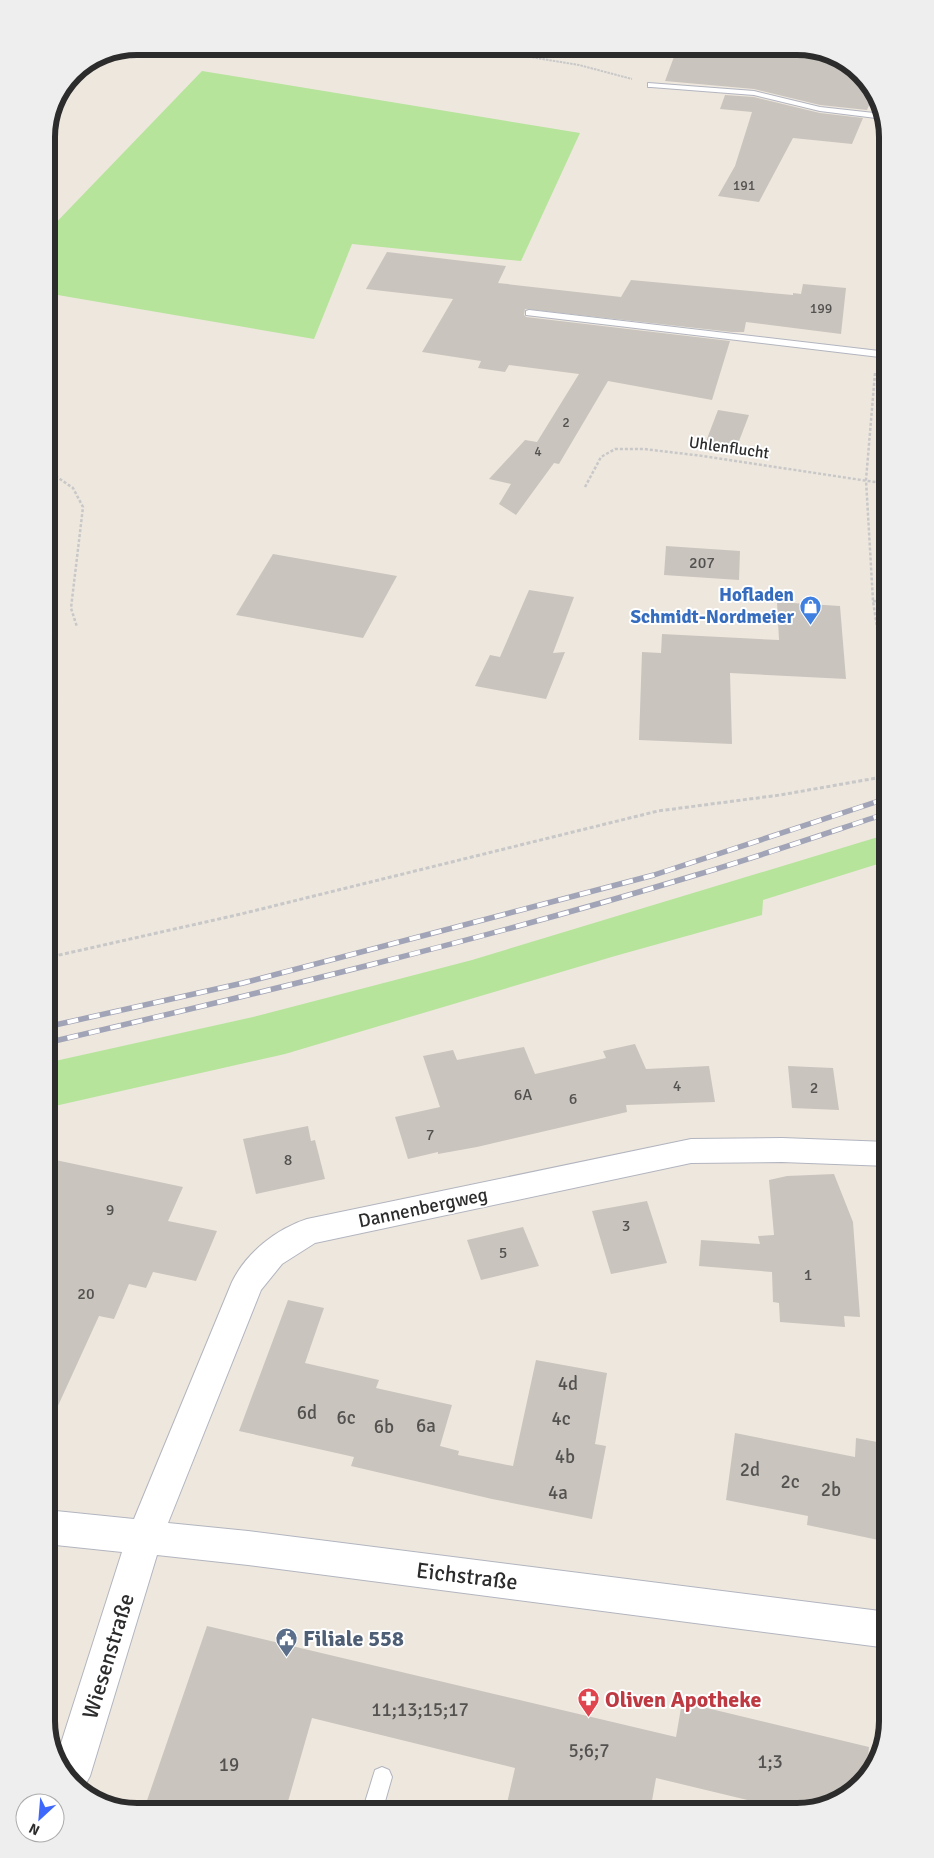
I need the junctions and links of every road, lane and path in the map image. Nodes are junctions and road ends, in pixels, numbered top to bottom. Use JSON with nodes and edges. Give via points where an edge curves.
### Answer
{"nodes":[{"id":1,"x":521,"y":55,"type":"edge"},
{"id":2,"x":652,"y":84,"type":"joint"},
{"id":3,"x":876,"y":116,"type":"edge"},
{"id":4,"x":529,"y":313,"type":"dead end"},
{"id":5,"x":879,"y":335,"type":"edge"},
{"id":6,"x":876,"y":354,"type":"junction"},
{"id":7,"x":879,"y":354,"type":"edge"},
{"id":8,"x":55,"y":476,"type":"edge"},
{"id":9,"x":866,"y":480,"type":"junction"},
{"id":10,"x":879,"y":482,"type":"edge"},
{"id":11,"x":585,"y":487,"type":"dead end"},
{"id":12,"x":873,"y":601,"type":"junction"},
{"id":13,"x":879,"y":601,"type":"edge"},
{"id":14,"x":76,"y":627,"type":"dead end"},
{"id":15,"x":879,"y":640,"type":"edge"},
{"id":16,"x":879,"y":778,"type":"edge"},
{"id":17,"x":55,"y":956,"type":"edge"},
{"id":18,"x":879,"y":1154,"type":"edge"},
{"id":19,"x":55,"y":1528,"type":"edge"},
{"id":20,"x":145,"y":1536,"type":"junction"},
{"id":21,"x":879,"y":1629,"type":"edge"},
{"id":22,"x":72,"y":1771,"type":"edge"},
{"id":23,"x":382,"y":1777,"type":"dead end"},
{"id":24,"x":375,"y":1803,"type":"edge"}],
"edges":[{"from":1,"to":2,"type":"path","via":[[579,64]]},
{"from":2,"to":3,"type":"lane","via":[[754,93],[820,109]]},
{"from":4,"to":6,"type":"lane"},
{"from":5,"to":6,"type":"path"},
{"from":6,"to":7,"type":"lane"},
{"from":6,"to":9,"type":"path"},
{"from":8,"to":14,"type":"path","via":[[73,488],[83,507],[71,608]]},
{"from":9,"to":10,"type":"path","name":"Uhlenflucht"},
{"from":9,"to":11,"type":"path","name":"Uhlenflucht","via":[[693,454],[615,449],[601,458]]},
{"from":9,"to":12,"type":"path"},
{"from":12,"to":13,"type":"path"},
{"from":12,"to":15,"type":"path"},
{"from":16,"to":17,"type":"path","via":[[658,811],[241,914]]},
{"from":18,"to":20,"type":"street","name":"Dannenbergweg","via":[[691,1151],[307,1232],[272,1255],[248,1282]]},
{"from":19,"to":20,"type":"street","name":"Eichstraße"},
{"from":20,"to":21,"type":"street","name":"Eichstraße"},
{"from":20,"to":22,"type":"street","name":"Wiesenstraße"},
{"from":23,"to":24,"type":"lane"}]}
